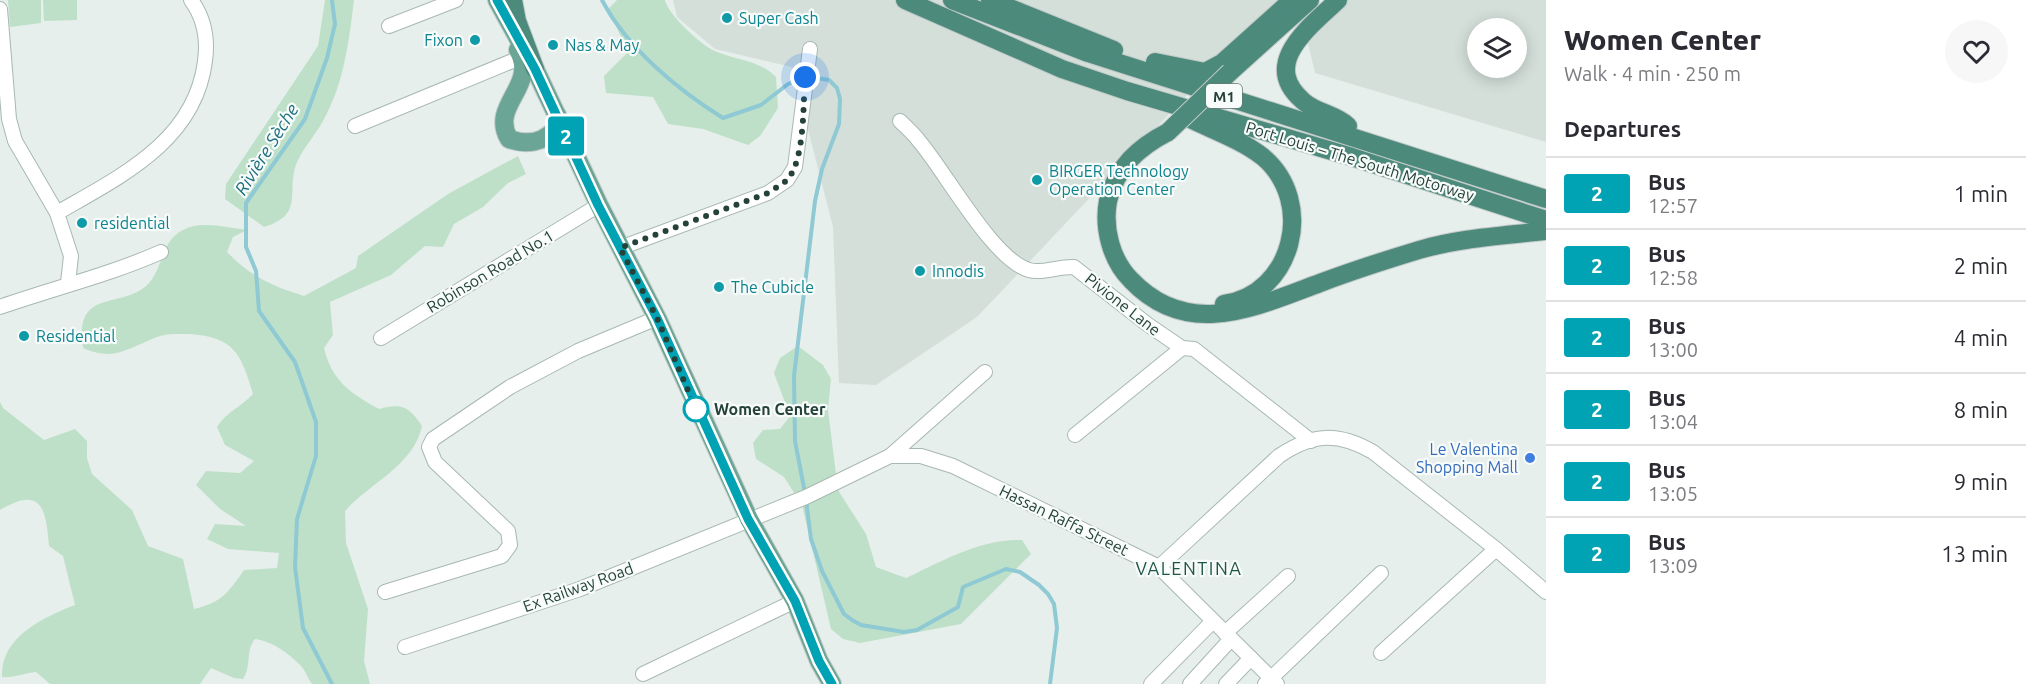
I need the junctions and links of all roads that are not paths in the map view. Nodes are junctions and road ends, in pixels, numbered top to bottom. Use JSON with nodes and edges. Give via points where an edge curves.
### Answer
{"nodes":[{"id":1,"x":191,"y":0,"type":"edge"},
{"id":2,"x":456,"y":0,"type":"edge"},
{"id":3,"x":487,"y":0,"type":"edge"},
{"id":4,"x":497,"y":0,"type":"edge"},
{"id":5,"x":513,"y":0,"type":"edge"},
{"id":6,"x":905,"y":0,"type":"edge"},
{"id":7,"x":952,"y":0,"type":"edge"},
{"id":8,"x":990,"y":0,"type":"edge"},
{"id":9,"x":1292,"y":0,"type":"edge"},
{"id":10,"x":1310,"y":0,"type":"edge"},
{"id":11,"x":1338,"y":0,"type":"edge"},
{"id":12,"x":0,"y":9,"type":"edge"},
{"id":13,"x":388,"y":26,"type":"dead end"},
{"id":14,"x":810,"y":49,"type":"dead end"},
{"id":15,"x":1088,"y":53,"type":"junction"},
{"id":16,"x":1138,"y":60,"type":"junction"},
{"id":17,"x":528,"y":63,"type":"junction"},
{"id":18,"x":1126,"y":91,"type":"junction"},
{"id":19,"x":557,"y":115,"type":"junction"},
{"id":20,"x":900,"y":121,"type":"dead end"},
{"id":21,"x":355,"y":126,"type":"dead end"},
{"id":22,"x":1168,"y":132,"type":"junction"},
{"id":23,"x":545,"y":137,"type":"junction"},
{"id":24,"x":1360,"y":138,"type":"junction"},
{"id":25,"x":574,"y":153,"type":"junction"},
{"id":26,"x":1546,"y":199,"type":"edge"},
{"id":27,"x":598,"y":205,"type":"junction"},
{"id":28,"x":57,"y":213,"type":"junction"},
{"id":29,"x":1545,"y":227,"type":"edge"},
{"id":30,"x":620,"y":248,"type":"junction"},
{"id":31,"x":161,"y":252,"type":"dead end"},
{"id":32,"x":68,"y":283,"type":"junction"},
{"id":33,"x":0,"y":307,"type":"edge"},
{"id":34,"x":657,"y":318,"type":"junction"},
{"id":35,"x":381,"y":338,"type":"dead end"},
{"id":36,"x":1182,"y":348,"type":"junction"},
{"id":37,"x":985,"y":372,"type":"dead end"},
{"id":38,"x":1075,"y":435,"type":"dead end"},
{"id":39,"x":1311,"y":441,"type":"junction"},
{"id":40,"x":890,"y":456,"type":"junction"},
{"id":41,"x":748,"y":519,"type":"junction"},
{"id":42,"x":1496,"y":549,"type":"junction"},
{"id":43,"x":1159,"y":567,"type":"junction"},
{"id":44,"x":1381,"y":573,"type":"dead end"},
{"id":45,"x":1288,"y":576,"type":"dead end"},
{"id":46,"x":385,"y":592,"type":"dead end"},
{"id":47,"x":1546,"y":592,"type":"edge"},
{"id":48,"x":795,"y":601,"type":"junction"},
{"id":49,"x":1213,"y":621,"type":"junction"},
{"id":50,"x":1228,"y":636,"type":"junction"},
{"id":51,"x":405,"y":647,"type":"dead end"},
{"id":52,"x":1381,"y":653,"type":"dead end"},
{"id":53,"x":1251,"y":658,"type":"junction"},
{"id":54,"x":643,"y":674,"type":"dead end"},
{"id":55,"x":1271,"y":682,"type":"edge"},
{"id":56,"x":832,"y":684,"type":"edge"},
{"id":57,"x":1151,"y":684,"type":"edge"},
{"id":58,"x":1191,"y":684,"type":"edge"},
{"id":59,"x":1226,"y":684,"type":"edge"}],
"edges":[{"from":1,"to":28,"type":"street","via":[[203,22],[206,52],[203,78],[185,117],[160,148],[131,170]]},
{"from":2,"to":13,"type":"street"},
{"from":3,"to":17,"type":"main road"},
{"from":4,"to":17,"type":"main road"},
{"from":5,"to":17,"type":"highway"},
{"from":6,"to":18,"type":"highway","name":"Port Louis – The South Motorway","number":"M1","via":[[1062,69]]},
{"from":7,"to":15,"type":"highway","name":"Port Louis – The South Motorway","number":"M1"},
{"from":8,"to":16,"type":"highway"},
{"from":9,"to":16,"type":"highway","via":[[1222,63],[1205,72]]},
{"from":10,"to":22,"type":"highway","bridge":true},
{"from":11,"to":24,"type":"highway","via":[[1292,47],[1286,70],[1291,87],[1303,101],[1344,122]]},
{"from":12,"to":28,"type":"street","via":[[9,119],[15,141]]},
{"from":14,"to":30,"type":"street","via":[[799,146],[795,168],[787,180],[768,193]]},
{"from":15,"to":16,"type":"highway"},
{"from":15,"to":24,"type":"highway","name":"Port Louis – The South Motorway","number":"M1"},
{"from":17,"to":19,"type":"main road"},
{"from":17,"to":21,"type":"street"},
{"from":17,"to":23,"type":"main road","via":[[520,89],[505,110],[505,132],[519,142],[530,143]]},
{"from":18,"to":22,"type":"highway","via":[[1213,129],[1264,158],[1280,179],[1290,202],[1294,229],[1286,257],[1268,282],[1245,297],[1199,307],[1161,295],[1131,269],[1119,245],[1115,217],[1124,185]]},
{"from":18,"to":29,"type":"highway","name":"Port Louis – The South Motorway","number":"M1","via":[[1352,157],[1430,183],[1445,199]]},
{"from":19,"to":23,"type":"main road","via":[[556,128]]},
{"from":19,"to":25,"type":"main road"},
{"from":20,"to":36,"type":"street","name":"Pivione Lane","via":[[1016,265],[1031,271],[1074,267]]},
{"from":22,"to":29,"type":"highway","via":[[1144,145],[1122,168],[1106,212],[1112,248],[1124,274],[1148,297],[1178,310],[1210,314],[1244,310],[1450,242]]},
{"from":23,"to":25,"type":"main road"},
{"from":24,"to":26,"type":"highway","name":"Port Louis – The South Motorway","number":"M1"},
{"from":25,"to":27,"type":"main road"},
{"from":27,"to":30,"type":"main road"},
{"from":27,"to":35,"type":"street","name":"Robinson Road No.1"},
{"from":28,"to":32,"type":"street","via":[[71,256]]},
{"from":30,"to":34,"type":"main road"},
{"from":31,"to":32,"type":"street","via":[[109,274]]},
{"from":32,"to":33,"type":"street"},
{"from":34,"to":41,"type":"main road"},
{"from":34,"to":46,"type":"street","via":[[578,351],[510,387],[432,439],[429,447],[435,462],[508,531],[510,546],[502,556]]},
{"from":36,"to":38,"type":"street"},
{"from":36,"to":39,"type":"street","name":"Pivione Lane","via":[[1194,349]]},
{"from":37,"to":40,"type":"street"},
{"from":39,"to":42,"type":"street","via":[[1330,437],[1350,439],[1373,452]]},
{"from":39,"to":43,"type":"street","via":[[1279,456]]},
{"from":40,"to":41,"type":"street","name":"Hassan Raffa Street","via":[[806,497]]},
{"from":40,"to":43,"type":"street","name":"Hassan Raffa Street","via":[[921,456],[953,466]]},
{"from":41,"to":48,"type":"main road"},
{"from":41,"to":51,"type":"street","name":"Ex Railway Road","via":[[580,589]]},
{"from":42,"to":47,"type":"street"},
{"from":42,"to":52,"type":"street"},
{"from":43,"to":49,"type":"street","name":"Hassan Raffa Street"},
{"from":44,"to":55,"type":"street"},
{"from":45,"to":50,"type":"street"},
{"from":48,"to":54,"type":"street"},
{"from":48,"to":56,"type":"main road"},
{"from":49,"to":50,"type":"street","name":"Hassan Raffa Street"},
{"from":49,"to":57,"type":"street"},
{"from":50,"to":53,"type":"street","name":"Hassan Raffa Street"},
{"from":50,"to":58,"type":"street"},
{"from":53,"to":55,"type":"street","name":"Hassan Raffa Street"},
{"from":53,"to":59,"type":"street"}]}
